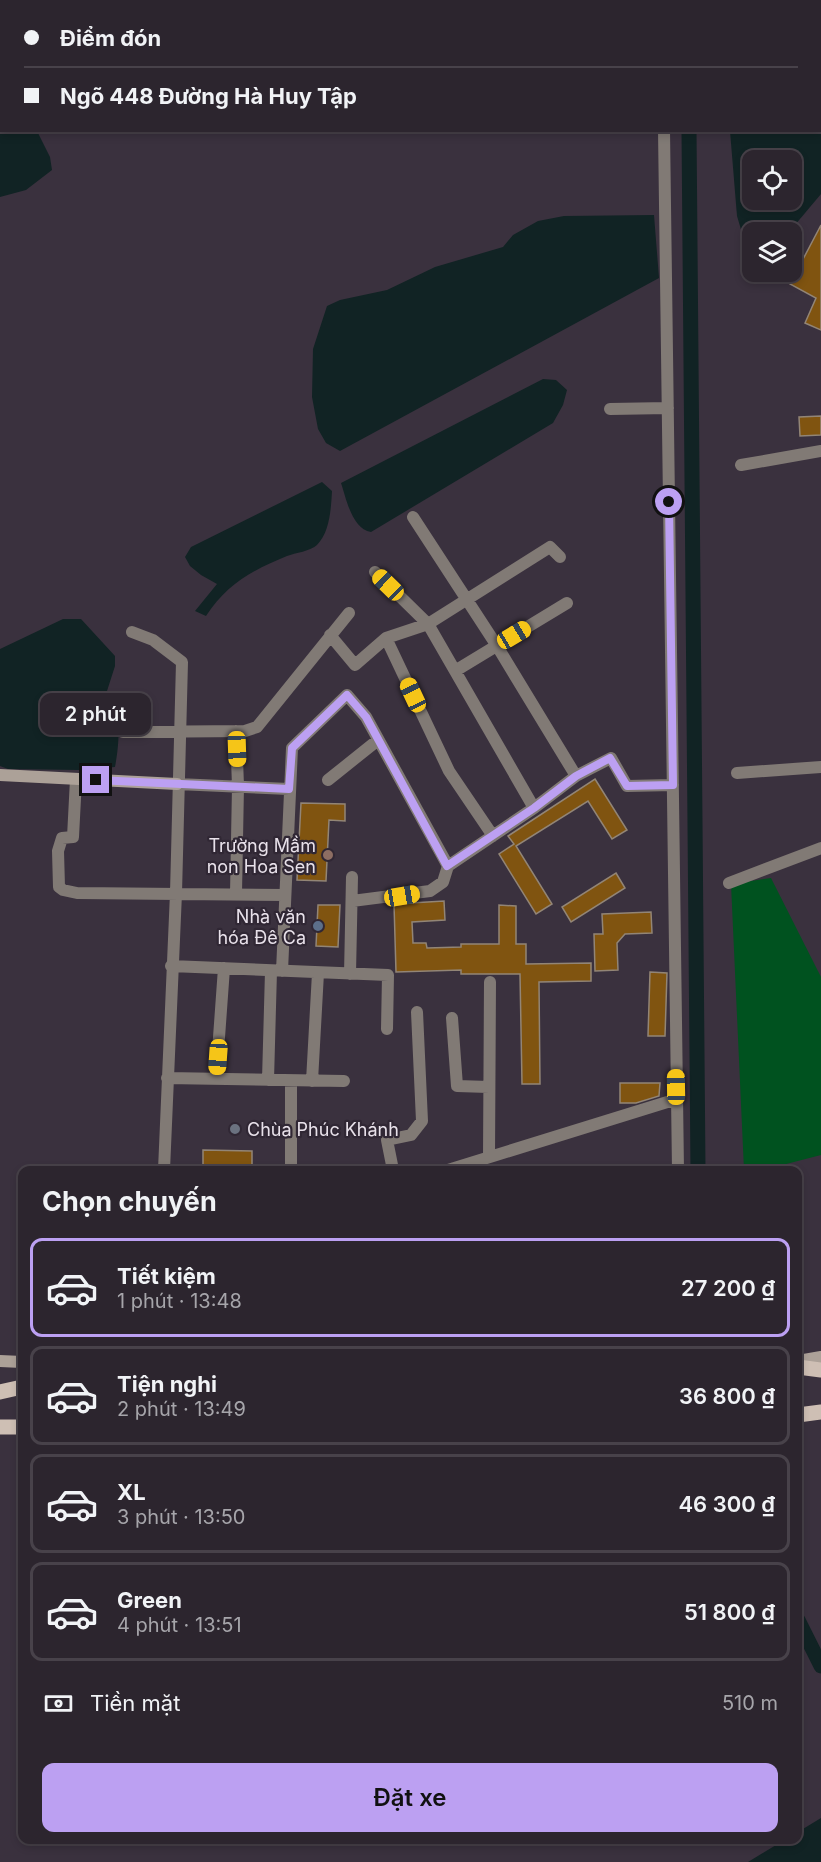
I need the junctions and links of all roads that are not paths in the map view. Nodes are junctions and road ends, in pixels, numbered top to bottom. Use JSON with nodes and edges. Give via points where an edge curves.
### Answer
{"nodes":[{"id":1,"x":664,"y":132,"type":"edge"},
{"id":2,"x":668,"y":408,"type":"junction"},
{"id":3,"x":610,"y":409,"type":"dead end"},
{"id":4,"x":821,"y":451,"type":"edge"},
{"id":5,"x":741,"y":465,"type":"dead end"},
{"id":6,"x":413,"y":517,"type":"dead end"},
{"id":7,"x":560,"y":556,"type":"dead end"},
{"id":8,"x":375,"y":572,"type":"dead end"},
{"id":9,"x":467,"y":599,"type":"junction"},
{"id":10,"x":567,"y":603,"type":"dead end"},
{"id":11,"x":349,"y":613,"type":"dead end"},
{"id":12,"x":428,"y":624,"type":"junction"},
{"id":13,"x":132,"y":632,"type":"dead end"},
{"id":14,"x":330,"y":635,"type":"junction"},
{"id":15,"x":386,"y":638,"type":"junction"},
{"id":16,"x":497,"y":646,"type":"junction"},
{"id":17,"x":455,"y":671,"type":"junction"},
{"id":18,"x":180,"y":730,"type":"junction"},
{"id":19,"x":236,"y":731,"type":"junction"},
{"id":20,"x":123,"y":732,"type":"dead end"},
{"id":21,"x":378,"y":740,"type":"junction"},
{"id":22,"x":821,"y":767,"type":"edge"},
{"id":23,"x":737,"y":773,"type":"dead end"},
{"id":24,"x":0,"y":775,"type":"edge"},
{"id":25,"x":576,"y":776,"type":"junction"},
{"id":26,"x":76,"y":779,"type":"junction"},
{"id":27,"x":328,"y":780,"type":"dead end"},
{"id":28,"x":177,"y":784,"type":"junction"},
{"id":29,"x":673,"y":785,"type":"junction"},
{"id":30,"x":238,"y":786,"type":"junction"},
{"id":31,"x":289,"y":789,"type":"junction"},
{"id":32,"x":534,"y":808,"type":"junction"},
{"id":33,"x":493,"y":836,"type":"junction"},
{"id":34,"x":821,"y":848,"type":"edge"},
{"id":35,"x":447,"y":866,"type":"junction"},
{"id":36,"x":352,"y":877,"type":"dead end"},
{"id":37,"x":729,"y":883,"type":"dead end"},
{"id":38,"x":176,"y":893,"type":"junction"},
{"id":39,"x":236,"y":893,"type":"junction"},
{"id":40,"x":285,"y":895,"type":"junction"},
{"id":41,"x":352,"y":901,"type":"junction"},
{"id":42,"x":171,"y":966,"type":"junction"},
{"id":43,"x":224,"y":968,"type":"junction"},
{"id":44,"x":277,"y":971,"type":"junction"},
{"id":45,"x":318,"y":973,"type":"junction"},
{"id":46,"x":350,"y":974,"type":"junction"},
{"id":47,"x":490,"y":982,"type":"dead end"},
{"id":48,"x":417,"y":1012,"type":"dead end"},
{"id":49,"x":452,"y":1018,"type":"dead end"},
{"id":50,"x":387,"y":1029,"type":"dead end"},
{"id":51,"x":167,"y":1078,"type":"junction"},
{"id":52,"x":216,"y":1079,"type":"junction"},
{"id":53,"x":268,"y":1080,"type":"junction"},
{"id":54,"x":291,"y":1081,"type":"junction"},
{"id":55,"x":312,"y":1081,"type":"junction"},
{"id":56,"x":344,"y":1081,"type":"dead end"},
{"id":57,"x":489,"y":1087,"type":"junction"},
{"id":58,"x":677,"y":1099,"type":"junction"},
{"id":59,"x":489,"y":1157,"type":"junction"},
{"id":60,"x":164,"y":1166,"type":"edge"},
{"id":61,"x":291,"y":1166,"type":"edge"},
{"id":62,"x":392,"y":1166,"type":"edge"},
{"id":63,"x":461,"y":1166,"type":"edge"},
{"id":64,"x":678,"y":1166,"type":"edge"},
{"id":65,"x":821,"y":1357,"type":"edge"},
{"id":66,"x":802,"y":1360,"type":"edge"},
{"id":67,"x":0,"y":1361,"type":"edge"},
{"id":68,"x":18,"y":1362,"type":"edge"},
{"id":69,"x":802,"y":1368,"type":"edge"},
{"id":70,"x":821,"y":1370,"type":"edge"},
{"id":71,"x":18,"y":1388,"type":"edge"},
{"id":72,"x":0,"y":1392,"type":"edge"},
{"id":73,"x":821,"y":1412,"type":"edge"},
{"id":74,"x":802,"y":1414,"type":"edge"},
{"id":75,"x":0,"y":1427,"type":"edge"},
{"id":76,"x":18,"y":1427,"type":"edge"}],
"edges":[{"from":1,"to":2,"type":"street"},
{"from":2,"to":3,"type":"street"},
{"from":2,"to":29,"type":"street"},
{"from":4,"to":5,"type":"street"},
{"from":6,"to":9,"type":"street"},
{"from":7,"to":9,"type":"street","via":[[550,547]]},
{"from":8,"to":12,"type":"street"},
{"from":9,"to":12,"type":"street"},
{"from":9,"to":16,"type":"street"},
{"from":10,"to":16,"type":"street"},
{"from":11,"to":14,"type":"street"},
{"from":12,"to":15,"type":"street"},
{"from":12,"to":17,"type":"street"},
{"from":13,"to":18,"type":"street","via":[[153,640],[182,663]]},
{"from":14,"to":15,"type":"street","via":[[355,665]]},
{"from":14,"to":19,"type":"street","via":[[257,727]]},
{"from":15,"to":33,"type":"street","via":[[449,771]]},
{"from":16,"to":17,"type":"street"},
{"from":16,"to":25,"type":"street"},
{"from":17,"to":32,"type":"street"},
{"from":18,"to":19,"type":"street"},
{"from":18,"to":20,"type":"street"},
{"from":18,"to":28,"type":"street"},
{"from":19,"to":30,"type":"street"},
{"from":21,"to":27,"type":"street"},
{"from":21,"to":31,"type":"street","via":[[366,717],[347,695],[292,748]]},
{"from":21,"to":35,"type":"street"},
{"from":22,"to":23,"type":"street"},
{"from":24,"to":26,"type":"street"},
{"from":25,"to":29,"type":"street","via":[[610,758],[627,786]]},
{"from":25,"to":32,"type":"street"},
{"from":26,"to":28,"type":"street"},
{"from":26,"to":38,"type":"street","via":[[73,837],[62,838],[58,851],[59,887],[77,893]]},
{"from":28,"to":30,"type":"street"},
{"from":28,"to":38,"type":"street"},
{"from":29,"to":58,"type":"street"},
{"from":30,"to":31,"type":"street"},
{"from":30,"to":39,"type":"street"},
{"from":31,"to":40,"type":"street"},
{"from":32,"to":33,"type":"street"},
{"from":33,"to":35,"type":"street"},
{"from":34,"to":37,"type":"street"},
{"from":35,"to":41,"type":"street","via":[[443,882],[430,891]]},
{"from":36,"to":41,"type":"street"},
{"from":38,"to":39,"type":"street"},
{"from":38,"to":42,"type":"street"},
{"from":39,"to":40,"type":"street"},
{"from":40,"to":44,"type":"street"},
{"from":41,"to":46,"type":"street"},
{"from":42,"to":43,"type":"street"},
{"from":42,"to":51,"type":"street"},
{"from":43,"to":44,"type":"street"},
{"from":43,"to":52,"type":"street"},
{"from":44,"to":45,"type":"street"},
{"from":44,"to":53,"type":"street"},
{"from":45,"to":46,"type":"street"},
{"from":45,"to":55,"type":"street"},
{"from":46,"to":50,"type":"street","via":[[388,975]]},
{"from":47,"to":57,"type":"street"},
{"from":48,"to":62,"type":"street","via":[[422,1121],[411,1135],[387,1140]]},
{"from":49,"to":57,"type":"street","via":[[457,1086]]},
{"from":51,"to":52,"type":"street"},
{"from":51,"to":60,"type":"street"},
{"from":52,"to":53,"type":"street"},
{"from":53,"to":54,"type":"street"},
{"from":54,"to":55,"type":"street"},
{"from":54,"to":61,"type":"street"},
{"from":55,"to":56,"type":"street"},
{"from":57,"to":59,"type":"street"},
{"from":58,"to":59,"type":"street"},
{"from":58,"to":64,"type":"street"},
{"from":59,"to":63,"type":"street"},
{"from":65,"to":66,"type":"street"},
{"from":67,"to":68,"type":"street"},
{"from":69,"to":70,"type":"main road"},
{"from":71,"to":72,"type":"main road"},
{"from":73,"to":74,"type":"main road"},
{"from":75,"to":76,"type":"main road"}]}
